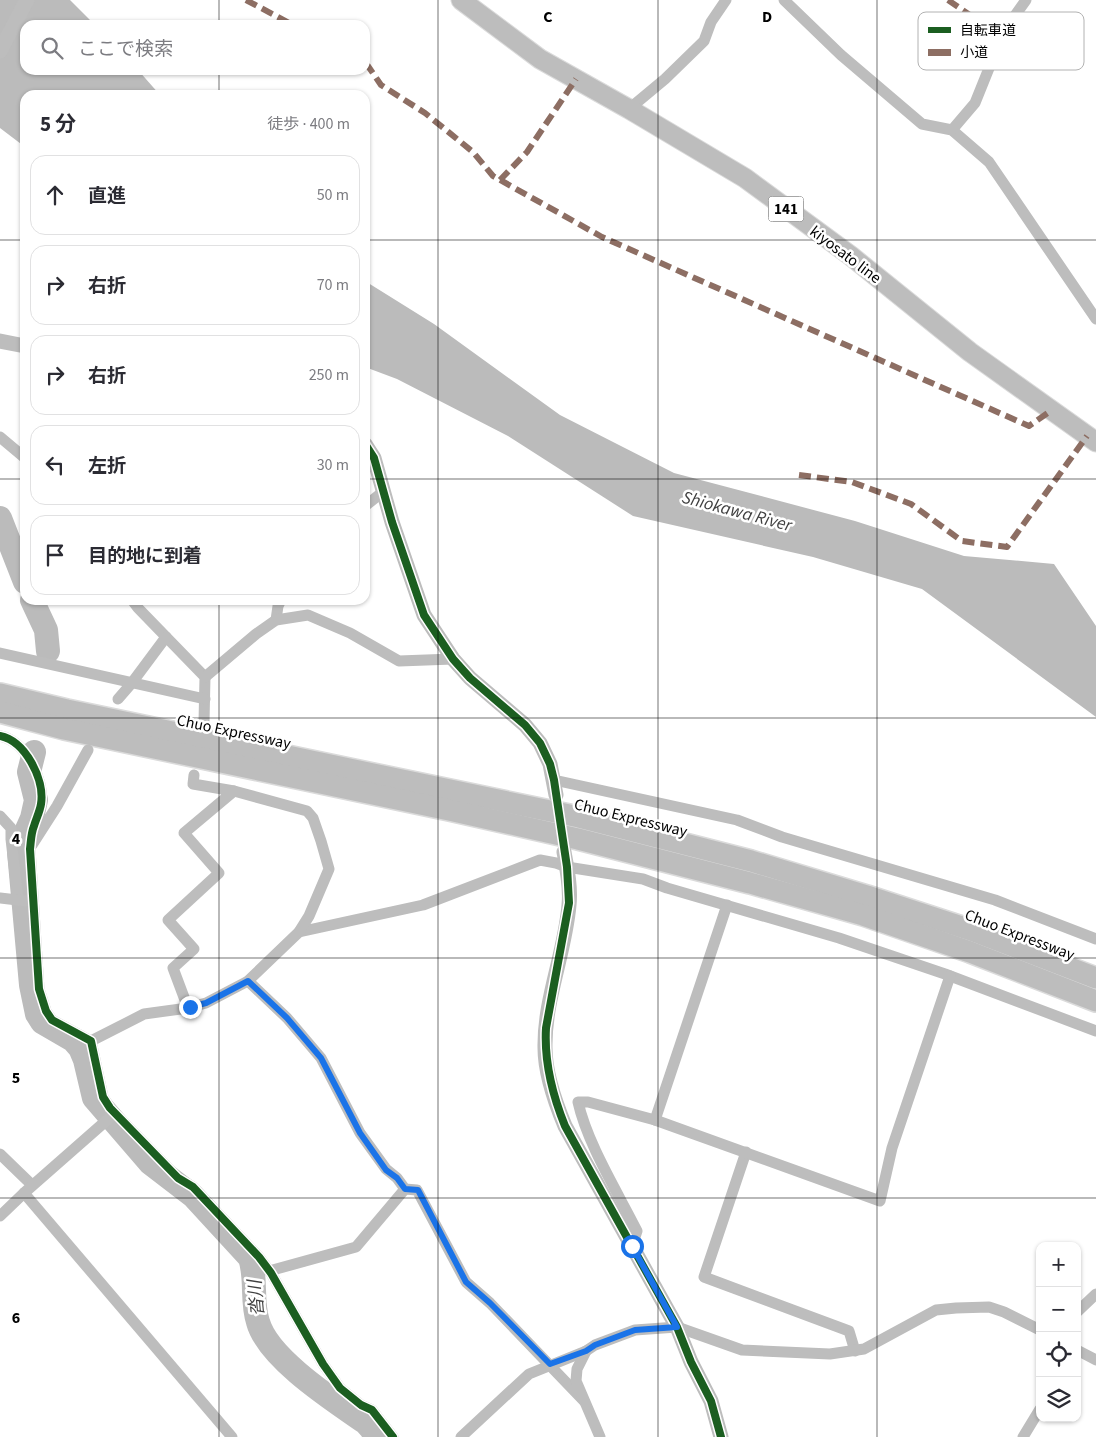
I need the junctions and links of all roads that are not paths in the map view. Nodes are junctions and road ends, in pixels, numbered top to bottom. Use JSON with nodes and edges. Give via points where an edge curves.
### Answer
{"nodes":[{"id":1,"x":27,"y":0,"type":"edge"},
{"id":2,"x":461,"y":0,"type":"edge"},
{"id":3,"x":726,"y":0,"type":"edge"},
{"id":4,"x":784,"y":0,"type":"edge"},
{"id":5,"x":1026,"y":0,"type":"edge"},
{"id":6,"x":1017,"y":12,"type":"edge"},
{"id":7,"x":0,"y":51,"type":"edge"},
{"id":8,"x":988,"y":70,"type":"edge"},
{"id":9,"x":629,"y":109,"type":"junction"},
{"id":10,"x":952,"y":130,"type":"junction"},
{"id":11,"x":1096,"y":319,"type":"edge"},
{"id":12,"x":0,"y":341,"type":"edge"},
{"id":13,"x":20,"y":345,"type":"edge"},
{"id":14,"x":0,"y":437,"type":"edge"},
{"id":15,"x":1096,"y":442,"type":"edge"},
{"id":16,"x":370,"y":452,"type":"edge"},
{"id":17,"x":20,"y":454,"type":"edge"},
{"id":18,"x":384,"y":492,"type":"junction"},
{"id":19,"x":370,"y":502,"type":"edge"},
{"id":20,"x":137,"y":605,"type":"edge"},
{"id":21,"x":279,"y":605,"type":"edge"},
{"id":22,"x":276,"y":620,"type":"junction"},
{"id":23,"x":166,"y":637,"type":"junction"},
{"id":24,"x":0,"y":653,"type":"edge"},
{"id":25,"x":453,"y":659,"type":"junction"},
{"id":26,"x":205,"y":677,"type":"junction"},
{"id":27,"x":132,"y":684,"type":"junction"},
{"id":28,"x":0,"y":694,"type":"edge"},
{"id":29,"x":118,"y":699,"type":"dead end"},
{"id":30,"x":205,"y":699,"type":"junction"},
{"id":31,"x":0,"y":712,"type":"edge"},
{"id":32,"x":204,"y":722,"type":"dead end"},
{"id":33,"x":0,"y":736,"type":"edge"},
{"id":34,"x":88,"y":750,"type":"dead end"},
{"id":35,"x":194,"y":775,"type":"dead end"},
{"id":36,"x":554,"y":780,"type":"junction"},
{"id":37,"x":234,"y":791,"type":"junction"},
{"id":38,"x":556,"y":795,"type":"dead end"},
{"id":39,"x":0,"y":816,"type":"edge"},
{"id":40,"x":564,"y":852,"type":"dead end"},
{"id":41,"x":30,"y":854,"type":"junction"},
{"id":42,"x":567,"y":867,"type":"junction"},
{"id":43,"x":15,"y":871,"type":"junction"},
{"id":44,"x":0,"y":898,"type":"edge"},
{"id":45,"x":18,"y":900,"type":"junction"},
{"id":46,"x":32,"y":902,"type":"junction"},
{"id":47,"x":727,"y":905,"type":"junction"},
{"id":48,"x":299,"y":932,"type":"junction"},
{"id":49,"x":1096,"y":939,"type":"edge"},
{"id":50,"x":950,"y":976,"type":"junction"},
{"id":51,"x":1096,"y":978,"type":"edge"},
{"id":52,"x":248,"y":981,"type":"junction"},
{"id":53,"x":1096,"y":1000,"type":"edge"},
{"id":54,"x":188,"y":1008,"type":"junction"},
{"id":55,"x":1096,"y":1032,"type":"edge"},
{"id":56,"x":91,"y":1041,"type":"junction"},
{"id":57,"x":116,"y":1113,"type":"junction"},
{"id":58,"x":655,"y":1120,"type":"junction"},
{"id":59,"x":746,"y":1152,"type":"junction"},
{"id":60,"x":0,"y":1154,"type":"edge"},
{"id":61,"x":28,"y":1189,"type":"junction"},
{"id":62,"x":405,"y":1189,"type":"junction"},
{"id":63,"x":0,"y":1216,"type":"edge"},
{"id":64,"x":632,"y":1246,"type":"junction"},
{"id":65,"x":269,"y":1271,"type":"junction"},
{"id":66,"x":1096,"y":1294,"type":"edge"},
{"id":67,"x":1081,"y":1308,"type":"edge"},
{"id":68,"x":677,"y":1327,"type":"junction"},
{"id":69,"x":1036,"y":1328,"type":"edge"},
{"id":70,"x":586,"y":1351,"type":"junction"},
{"id":71,"x":855,"y":1351,"type":"junction"},
{"id":72,"x":1081,"y":1352,"type":"edge"},
{"id":73,"x":1096,"y":1360,"type":"edge"},
{"id":74,"x":550,"y":1364,"type":"junction"},
{"id":75,"x":584,"y":1401,"type":"junction"},
{"id":76,"x":1036,"y":1415,"type":"edge"},
{"id":77,"x":232,"y":1437,"type":"edge"},
{"id":78,"x":393,"y":1437,"type":"edge"},
{"id":79,"x":461,"y":1437,"type":"edge"},
{"id":80,"x":600,"y":1437,"type":"edge"},
{"id":81,"x":721,"y":1437,"type":"edge"},
{"id":82,"x":1022,"y":1437,"type":"edge"}],
"edges":[{"from":1,"to":7,"type":"street"},
{"from":2,"to":9,"type":"highway","name":"kiyosato line","number":"141","via":[[540,60]]},
{"from":3,"to":9,"type":"street","via":[[711,22],[704,41]]},
{"from":4,"to":10,"type":"street","via":[[841,56],[922,124]]},
{"from":5,"to":6,"type":"street"},
{"from":8,"to":10,"type":"street","via":[[975,103]]},
{"from":9,"to":15,"type":"highway","name":"kiyosato line","number":"141","via":[[745,178],[852,256],[970,352]]},
{"from":10,"to":11,"type":"street","via":[[989,162]]},
{"from":12,"to":13,"type":"street"},
{"from":14,"to":17,"type":"street"},
{"from":16,"to":18,"type":"street"},
{"from":18,"to":19,"type":"street"},
{"from":18,"to":25,"type":"street","via":[[424,615]]},
{"from":20,"to":23,"type":"street"},
{"from":21,"to":22,"type":"street"},
{"from":22,"to":25,"type":"street","via":[[308,615],[350,633],[398,661]]},
{"from":22,"to":26,"type":"street"},
{"from":23,"to":26,"type":"street"},
{"from":23,"to":27,"type":"street"},
{"from":24,"to":27,"type":"street"},
{"from":25,"to":36,"type":"street","via":[[540,743]]},
{"from":26,"to":30,"type":"street"},
{"from":27,"to":29,"type":"street"},
{"from":27,"to":30,"type":"street"},
{"from":28,"to":51,"type":"highway","name":"Chuo Expressway","via":[[579,817],[867,896],[972,930]]},
{"from":30,"to":32,"type":"street"},
{"from":31,"to":53,"type":"highway","name":"Chuo Expressway","via":[[64,729],[560,835],[750,883],[872,918]]},
{"from":33,"to":41,"type":"street","via":[[20,747],[34,766],[41,788],[41,804],[33,828]]},
{"from":34,"to":41,"type":"street"},
{"from":35,"to":37,"type":"street","via":[[193,784]]},
{"from":36,"to":38,"type":"street"},
{"from":36,"to":49,"type":"street","via":[[737,820],[782,837],[995,900]]},
{"from":37,"to":48,"type":"street","via":[[307,810],[312,818],[329,869]]},
{"from":37,"to":54,"type":"street","via":[[184,833],[219,873],[168,920],[194,949],[173,968]]},
{"from":39,"to":43,"type":"street","via":[[11,828]]},
{"from":40,"to":42,"type":"street"},
{"from":41,"to":43,"type":"street"},
{"from":41,"to":46,"type":"street"},
{"from":42,"to":47,"type":"street","via":[[643,879]]},
{"from":42,"to":48,"type":"street","via":[[540,860],[424,905]]},
{"from":42,"to":64,"type":"street","via":[[569,903],[546,1028],[548,1072],[565,1126]]},
{"from":43,"to":45,"type":"street"},
{"from":44,"to":45,"type":"street"},
{"from":45,"to":46,"type":"street"},
{"from":46,"to":56,"type":"street","via":[[38,989],[46,1011],[52,1020]]},
{"from":47,"to":50,"type":"street","via":[[839,938]]},
{"from":47,"to":58,"type":"street"},
{"from":48,"to":52,"type":"street"},
{"from":50,"to":55,"type":"street"},
{"from":50,"to":59,"type":"street","via":[[892,1148],[880,1201]]},
{"from":52,"to":54,"type":"street","via":[[206,1003]]},
{"from":52,"to":62,"type":"street","via":[[287,1018],[321,1058],[360,1133],[386,1170]]},
{"from":54,"to":56,"type":"street","via":[[144,1014]]},
{"from":56,"to":57,"type":"street","via":[[104,1097]]},
{"from":57,"to":61,"type":"street"},
{"from":57,"to":65,"type":"street","via":[[178,1178],[193,1187],[224,1219]]},
{"from":58,"to":59,"type":"street"},
{"from":58,"to":64,"type":"street","via":[[578,1102],[596,1149],[637,1231]]},
{"from":59,"to":71,"type":"street","via":[[704,1277],[850,1331]]},
{"from":60,"to":61,"type":"street"},
{"from":61,"to":63,"type":"street"},
{"from":61,"to":77,"type":"street"},
{"from":62,"to":65,"type":"street","via":[[356,1247]]},
{"from":62,"to":74,"type":"street","via":[[418,1190],[466,1282]]},
{"from":64,"to":68,"type":"street"},
{"from":65,"to":78,"type":"street","via":[[340,1388],[372,1410]]},
{"from":66,"to":67,"type":"street"},
{"from":68,"to":70,"type":"street","via":[[635,1330]]},
{"from":68,"to":71,"type":"street","via":[[742,1350],[830,1354]]},
{"from":68,"to":81,"type":"street","via":[[711,1401]]},
{"from":69,"to":71,"type":"street","via":[[989,1308],[943,1309]]},
{"from":70,"to":74,"type":"street"},
{"from":70,"to":75,"type":"street","via":[[577,1369],[576,1381]]},
{"from":72,"to":73,"type":"street"},
{"from":74,"to":75,"type":"street"},
{"from":74,"to":79,"type":"street","via":[[529,1374]]},
{"from":75,"to":80,"type":"street"},
{"from":76,"to":82,"type":"street"}]}
